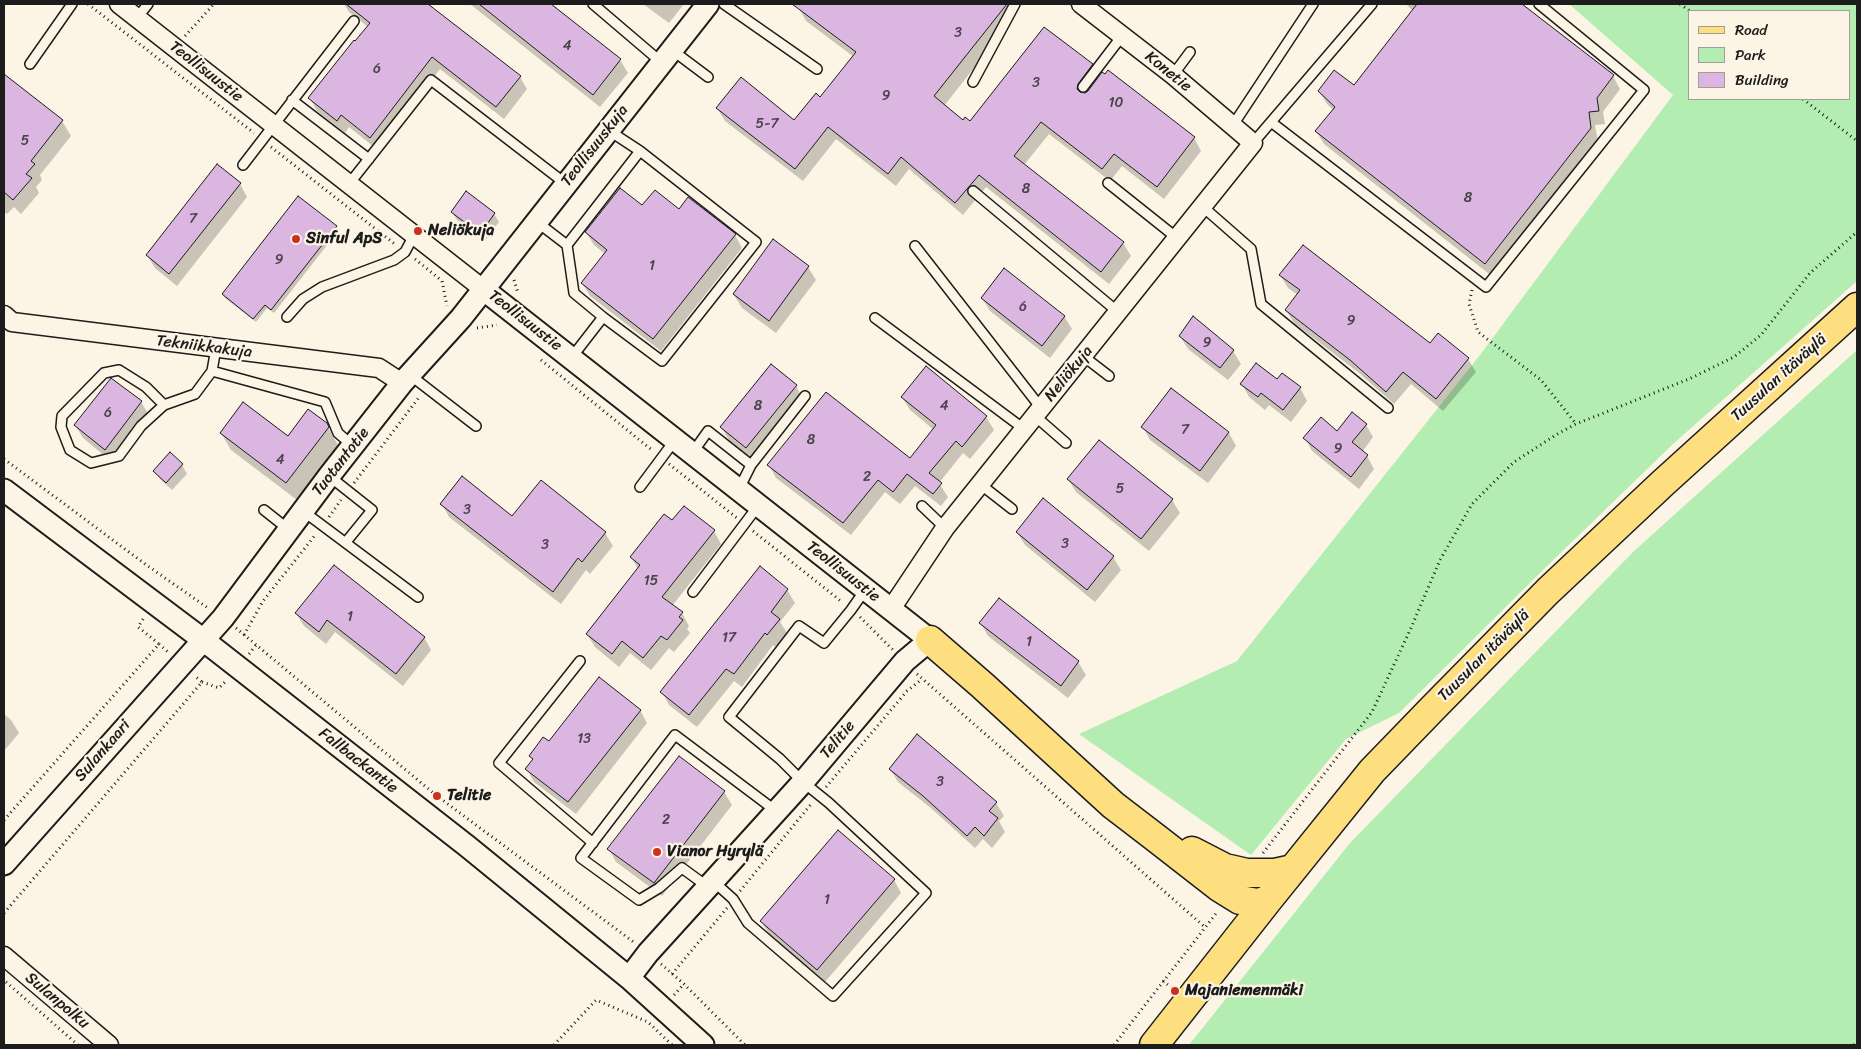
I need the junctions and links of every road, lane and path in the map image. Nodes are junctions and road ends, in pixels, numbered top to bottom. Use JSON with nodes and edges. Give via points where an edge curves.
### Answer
{"nodes":[{"id":1,"x":72,"y":4,"type":"edge"},
{"id":2,"x":119,"y":4,"type":"edge"},
{"id":3,"x":148,"y":4,"type":"edge"},
{"id":4,"x":214,"y":4,"type":"edge"},
{"id":5,"x":594,"y":4,"type":"edge"},
{"id":6,"x":708,"y":4,"type":"edge"},
{"id":7,"x":724,"y":4,"type":"edge"},
{"id":8,"x":1016,"y":4,"type":"edge"},
{"id":9,"x":1084,"y":4,"type":"edge"},
{"id":10,"x":1313,"y":4,"type":"edge"},
{"id":11,"x":1372,"y":4,"type":"edge"},
{"id":12,"x":1539,"y":4,"type":"edge"},
{"id":13,"x":137,"y":18,"type":"junction"},
{"id":14,"x":354,"y":22,"type":"dead end"},
{"id":15,"x":1122,"y":36,"type":"junction"},
{"id":16,"x":175,"y":48,"type":"junction"},
{"id":17,"x":1190,"y":52,"type":"dead end"},
{"id":18,"x":666,"y":56,"type":"junction"},
{"id":19,"x":30,"y":64,"type":"dead end"},
{"id":20,"x":817,"y":69,"type":"dead end"},
{"id":21,"x":1173,"y":75,"type":"junction"},
{"id":22,"x":708,"y":77,"type":"dead end"},
{"id":23,"x":974,"y":82,"type":"dead end"},
{"id":24,"x":1083,"y":87,"type":"dead end"},
{"id":25,"x":292,"y":100,"type":"junction"},
{"id":26,"x":1804,"y":100,"type":"edge"},
{"id":27,"x":1270,"y":122,"type":"junction"},
{"id":28,"x":274,"y":125,"type":"junction"},
{"id":29,"x":1233,"y":125,"type":"junction"},
{"id":30,"x":608,"y":130,"type":"junction"},
{"id":31,"x":1857,"y":141,"type":"edge"},
{"id":32,"x":1253,"y":143,"type":"junction"},
{"id":33,"x":640,"y":151,"type":"junction"},
{"id":34,"x":369,"y":159,"type":"junction"},
{"id":35,"x":243,"y":165,"type":"dead end"},
{"id":36,"x":1108,"y":183,"type":"dead end"},
{"id":37,"x":349,"y":184,"type":"junction"},
{"id":38,"x":566,"y":184,"type":"junction"},
{"id":39,"x":973,"y":191,"type":"dead end"},
{"id":40,"x":1202,"y":206,"type":"junction"},
{"id":41,"x":537,"y":222,"type":"junction"},
{"id":42,"x":1857,"y":232,"type":"edge"},
{"id":43,"x":414,"y":235,"type":"junction"},
{"id":44,"x":1177,"y":238,"type":"junction"},
{"id":45,"x":567,"y":245,"type":"junction"},
{"id":46,"x":914,"y":246,"type":"dead end"},
{"id":47,"x":1474,"y":278,"type":"junction"},
{"id":48,"x":483,"y":289,"type":"junction"},
{"id":49,"x":1857,"y":307,"type":"edge"},
{"id":50,"x":1118,"y":312,"type":"junction"},
{"id":51,"x":4,"y":315,"type":"edge"},
{"id":52,"x":286,"y":317,"type":"dead end"},
{"id":53,"x":604,"y":317,"type":"junction"},
{"id":54,"x":875,"y":318,"type":"dead end"},
{"id":55,"x":216,"y":348,"type":"junction"},
{"id":56,"x":1083,"y":356,"type":"junction"},
{"id":57,"x":572,"y":357,"type":"junction"},
{"id":58,"x":212,"y":371,"type":"junction"},
{"id":59,"x":1109,"y":376,"type":"dead end"},
{"id":60,"x":406,"y":379,"type":"junction"},
{"id":61,"x":805,"y":396,"type":"dead end"},
{"id":62,"x":164,"y":405,"type":"junction"},
{"id":63,"x":1388,"y":408,"type":"dead end"},
{"id":64,"x":1034,"y":418,"type":"junction"},
{"id":65,"x":1576,"y":424,"type":"junction"},
{"id":66,"x":476,"y":426,"type":"dead end"},
{"id":67,"x":675,"y":440,"type":"junction"},
{"id":68,"x":1066,"y":443,"type":"dead end"},
{"id":69,"x":353,"y":447,"type":"junction"},
{"id":70,"x":693,"y":452,"type":"junction"},
{"id":71,"x":4,"y":459,"type":"edge"},
{"id":72,"x":751,"y":465,"type":"junction"},
{"id":73,"x":329,"y":476,"type":"junction"},
{"id":74,"x":980,"y":484,"type":"junction"},
{"id":75,"x":640,"y":487,"type":"dead end"},
{"id":76,"x":4,"y":490,"type":"edge"},
{"id":77,"x":738,"y":490,"type":"junction"},
{"id":78,"x":758,"y":506,"type":"junction"},
{"id":79,"x":922,"y":506,"type":"dead end"},
{"id":80,"x":1012,"y":509,"type":"dead end"},
{"id":81,"x":264,"y":510,"type":"dead end"},
{"id":82,"x":302,"y":511,"type":"junction"},
{"id":83,"x":945,"y":528,"type":"junction"},
{"id":84,"x":288,"y":529,"type":"junction"},
{"id":85,"x":346,"y":542,"type":"junction"},
{"id":86,"x":172,"y":583,"type":"junction"},
{"id":87,"x":865,"y":590,"type":"junction"},
{"id":88,"x":693,"y":592,"type":"dead end"},
{"id":89,"x":418,"y":597,"type":"dead end"},
{"id":90,"x":155,"y":604,"type":"junction"},
{"id":91,"x":891,"y":609,"type":"junction"},
{"id":92,"x":223,"y":618,"type":"junction"},
{"id":93,"x":202,"y":639,"type":"junction"},
{"id":94,"x":930,"y":640,"type":"junction"},
{"id":95,"x":159,"y":644,"type":"junction"},
{"id":96,"x":580,"y":661,"type":"dead end"},
{"id":97,"x":180,"y":664,"type":"junction"},
{"id":98,"x":922,"y":680,"type":"dead end"},
{"id":99,"x":1085,"y":779,"type":"junction"},
{"id":100,"x":811,"y":789,"type":"junction"},
{"id":101,"x":776,"y":812,"type":"junction"},
{"id":102,"x":4,"y":820,"type":"edge"},
{"id":103,"x":593,"y":843,"type":"junction"},
{"id":104,"x":1262,"y":853,"type":"dead end"},
{"id":105,"x":4,"y":864,"type":"edge"},
{"id":106,"x":1293,"y":869,"type":"junction"},
{"id":107,"x":711,"y":884,"type":"junction"},
{"id":108,"x":733,"y":899,"type":"junction"},
{"id":109,"x":1268,"y":900,"type":"junction"},
{"id":110,"x":4,"y":913,"type":"edge"},
{"id":111,"x":1210,"y":920,"type":"dead end"},
{"id":112,"x":648,"y":953,"type":"junction"},
{"id":113,"x":4,"y":956,"type":"edge"},
{"id":114,"x":1222,"y":959,"type":"junction"},
{"id":115,"x":672,"y":974,"type":"junction"},
{"id":116,"x":629,"y":978,"type":"junction"},
{"id":117,"x":4,"y":980,"type":"edge"},
{"id":118,"x":1163,"y":981,"type":"junction"},
{"id":119,"x":1175,"y":990,"type":"dead end"},
{"id":120,"x":1857,"y":1041,"type":"edge"},
{"id":121,"x":78,"y":1045,"type":"edge"},
{"id":122,"x":109,"y":1045,"type":"edge"},
{"id":123,"x":554,"y":1045,"type":"edge"},
{"id":124,"x":672,"y":1045,"type":"edge"},
{"id":125,"x":703,"y":1045,"type":"edge"},
{"id":126,"x":745,"y":1045,"type":"edge"},
{"id":127,"x":1114,"y":1045,"type":"edge"},
{"id":128,"x":1154,"y":1045,"type":"edge"},
{"id":129,"x":1854,"y":1045,"type":"edge"}],
"edges":[{"from":1,"to":19,"type":"lane"},
{"from":2,"to":13,"type":"street","name":"Teollisuustie"},
{"from":3,"to":13,"type":"lane"},
{"from":4,"to":16,"type":"path"},
{"from":5,"to":18,"type":"lane"},
{"from":6,"to":18,"type":"street","name":"Teollisuuskuja"},
{"from":7,"to":20,"type":"lane"},
{"from":8,"to":23,"type":"lane"},
{"from":9,"to":15,"type":"street","name":"Konetie"},
{"from":10,"to":29,"type":"lane"},
{"from":11,"to":27,"type":"lane"},
{"from":12,"to":47,"type":"lane","via":[[1644,90],[1486,287]]},
{"from":13,"to":16,"type":"street","name":"Teollisuustie"},
{"from":14,"to":25,"type":"lane"},
{"from":15,"to":21,"type":"street","name":"Konetie"},
{"from":15,"to":24,"type":"lane"},
{"from":16,"to":28,"type":"street","name":"Teollisuustie"},
{"from":17,"to":21,"type":"lane"},
{"from":18,"to":22,"type":"lane"},
{"from":18,"to":30,"type":"street","name":"Teollisuuskuja"},
{"from":21,"to":29,"type":"street","name":"Konetie"},
{"from":25,"to":28,"type":"lane"},
{"from":25,"to":34,"type":"lane"},
{"from":26,"to":31,"type":"path"},
{"from":27,"to":32,"type":"lane"},
{"from":27,"to":47,"type":"lane"},
{"from":28,"to":35,"type":"lane"},
{"from":28,"to":37,"type":"street","name":"Teollisuustie"},
{"from":29,"to":32,"type":"street","name":"Konetie"},
{"from":30,"to":33,"type":"lane"},
{"from":30,"to":38,"type":"street","name":"Teollisuuskuja"},
{"from":32,"to":40,"type":"street","name":"Neliökuja"},
{"from":33,"to":45,"type":"lane"},
{"from":33,"to":53,"type":"lane","via":[[756,242],[662,362]]},
{"from":34,"to":37,"type":"lane"},
{"from":34,"to":38,"type":"lane","via":[[431,80]]},
{"from":36,"to":44,"type":"lane"},
{"from":37,"to":43,"type":"street","name":"Teollisuustie"},
{"from":38,"to":41,"type":"street","name":"Teollisuuskuja"},
{"from":39,"to":50,"type":"lane"},
{"from":40,"to":44,"type":"street","name":"Neliökuja"},
{"from":40,"to":63,"type":"lane","via":[[1251,249],[1260,304]]},
{"from":41,"to":45,"type":"lane"},
{"from":41,"to":48,"type":"street","name":"Teollisuuskuja"},
{"from":42,"to":65,"type":"path","via":[[1810,273],[1761,335],[1734,357],[1689,379]]},
{"from":43,"to":48,"type":"street","name":"Teollisuustie"},
{"from":43,"to":52,"type":"lane","via":[[405,252],[394,260],[322,287],[303,299]]},
{"from":44,"to":50,"type":"street","name":"Neliökuja"},
{"from":45,"to":53,"type":"lane","via":[[574,293]]},
{"from":46,"to":64,"type":"lane"},
{"from":47,"to":65,"type":"path","via":[[1469,304],[1478,332],[1541,380]]},
{"from":48,"to":57,"type":"street","name":"Teollisuustie"},
{"from":48,"to":60,"type":"street","name":"Tuotantotie"},
{"from":49,"to":106,"type":"main road","name":"Tuusulan itäväylä","via":[[1548,591],[1372,772]]},
{"from":50,"to":56,"type":"street","name":"Neliökuja"},
{"from":51,"to":55,"type":"street","name":"Tekniikkakuja","via":[[12,322]]},
{"from":53,"to":57,"type":"lane"},
{"from":54,"to":64,"type":"lane"},
{"from":55,"to":58,"type":"lane"},
{"from":55,"to":60,"type":"street","name":"Tekniikkakuja","via":[[380,368]]},
{"from":56,"to":59,"type":"lane"},
{"from":56,"to":64,"type":"street","name":"Neliökuja"},
{"from":57,"to":67,"type":"street","name":"Teollisuustie"},
{"from":58,"to":62,"type":"lane","via":[[194,394]]},
{"from":58,"to":69,"type":"lane","via":[[325,402],[338,433]]},
{"from":60,"to":66,"type":"lane"},
{"from":60,"to":69,"type":"street","name":"Tuotantotie"},
{"from":61,"to":72,"type":"lane"},
{"from":62,"to":62,"type":"lane","via":[[141,426],[119,456],[91,463],[70,450],[61,427],[62,416],[104,374],[119,370],[146,387]]},
{"from":64,"to":68,"type":"lane"},
{"from":64,"to":74,"type":"street","name":"Neliökuja"},
{"from":65,"to":104,"type":"path","via":[[1514,462],[1472,504],[1440,560],[1372,712]]},
{"from":67,"to":70,"type":"street","name":"Teollisuustie"},
{"from":67,"to":75,"type":"lane"},
{"from":69,"to":73,"type":"street","name":"Tuotantotie"},
{"from":70,"to":72,"type":"lane","via":[[708,431]]},
{"from":70,"to":77,"type":"street","name":"Teollisuustie"},
{"from":71,"to":86,"type":"path"},
{"from":72,"to":77,"type":"lane"},
{"from":73,"to":82,"type":"street","name":"Tuotantotie"},
{"from":73,"to":85,"type":"lane","via":[[372,510]]},
{"from":74,"to":80,"type":"lane"},
{"from":74,"to":83,"type":"street","name":"Neliökuja"},
{"from":76,"to":90,"type":"street","name":"Fallbackantie"},
{"from":77,"to":78,"type":"street","name":"Teollisuustie"},
{"from":78,"to":87,"type":"street","name":"Teollisuustie"},
{"from":78,"to":88,"type":"lane"},
{"from":79,"to":83,"type":"lane"},
{"from":81,"to":84,"type":"lane"},
{"from":82,"to":84,"type":"street","name":"Tuotantotie"},
{"from":82,"to":85,"type":"lane"},
{"from":83,"to":91,"type":"street","name":"Neliökuja"},
{"from":84,"to":92,"type":"street","name":"Tuotantotie"},
{"from":85,"to":89,"type":"lane"},
{"from":86,"to":90,"type":"path"},
{"from":86,"to":92,"type":"path"},
{"from":87,"to":91,"type":"street","name":"Teollisuustie"},
{"from":87,"to":100,"type":"lane","via":[[824,643],[799,626],[730,717]]},
{"from":90,"to":93,"type":"street","name":"Fallbackantie"},
{"from":90,"to":95,"type":"path","via":[[138,627]]},
{"from":91,"to":94,"type":"street","name":"Teollisuustie"},
{"from":92,"to":93,"type":"street","name":"Tuotantotie"},
{"from":92,"to":112,"type":"path","via":[[437,796]]},
{"from":93,"to":97,"type":"street","name":"Sulankaari"},
{"from":93,"to":116,"type":"street","name":"Fallbackantie","via":[[467,846]]},
{"from":94,"to":99,"type":"main road"},
{"from":94,"to":100,"type":"street","name":"Telitie","via":[[905,661]]},
{"from":95,"to":97,"type":"path"},
{"from":95,"to":102,"type":"path"},
{"from":96,"to":103,"type":"lane","via":[[499,763]]},
{"from":97,"to":105,"type":"street","name":"Sulankaari"},
{"from":97,"to":110,"type":"path","via":[[202,682]]},
{"from":98,"to":100,"type":"path","via":[[907,691]]},
{"from":99,"to":106,"type":"main road","via":[[1204,859],[1247,873]]},
{"from":99,"to":109,"type":"main road","via":[[1113,806],[1218,887],[1240,900],[1258,903]]},
{"from":99,"to":114,"type":"main road","via":[[1110,810],[1218,900],[1229,922]]},
{"from":100,"to":101,"type":"street","name":"Telitie"},
{"from":100,"to":108,"type":"path"},
{"from":100,"to":108,"type":"lane","via":[[926,893],[833,996],[748,923]]},
{"from":101,"to":103,"type":"lane","via":[[675,735]]},
{"from":101,"to":107,"type":"street","name":"Telitie"},
{"from":103,"to":107,"type":"lane","via":[[581,858],[638,900],[659,888],[682,868]]},
{"from":106,"to":109,"type":"main road","name":"Tuusulan itäväylä"},
{"from":107,"to":108,"type":"lane"},
{"from":107,"to":112,"type":"street","name":"Telitie"},
{"from":108,"to":115,"type":"path"},
{"from":109,"to":114,"type":"main road","name":"Tuusulan itäväylä"},
{"from":111,"to":118,"type":"path"},
{"from":112,"to":115,"type":"path"},
{"from":112,"to":116,"type":"street","name":"Telitie"},
{"from":113,"to":122,"type":"street","name":"Sulanpolku"},
{"from":114,"to":128,"type":"main road","name":"Tuusulan itäväylä"},
{"from":115,"to":126,"type":"path"},
{"from":116,"to":125,"type":"street","name":"Fallbackantie"},
{"from":117,"to":121,"type":"path"},
{"from":118,"to":119,"type":"path"},
{"from":118,"to":127,"type":"path"},
{"from":120,"to":129,"type":"path"},
{"from":123,"to":124,"type":"path","via":[[596,1000],[648,1022]]}]}
